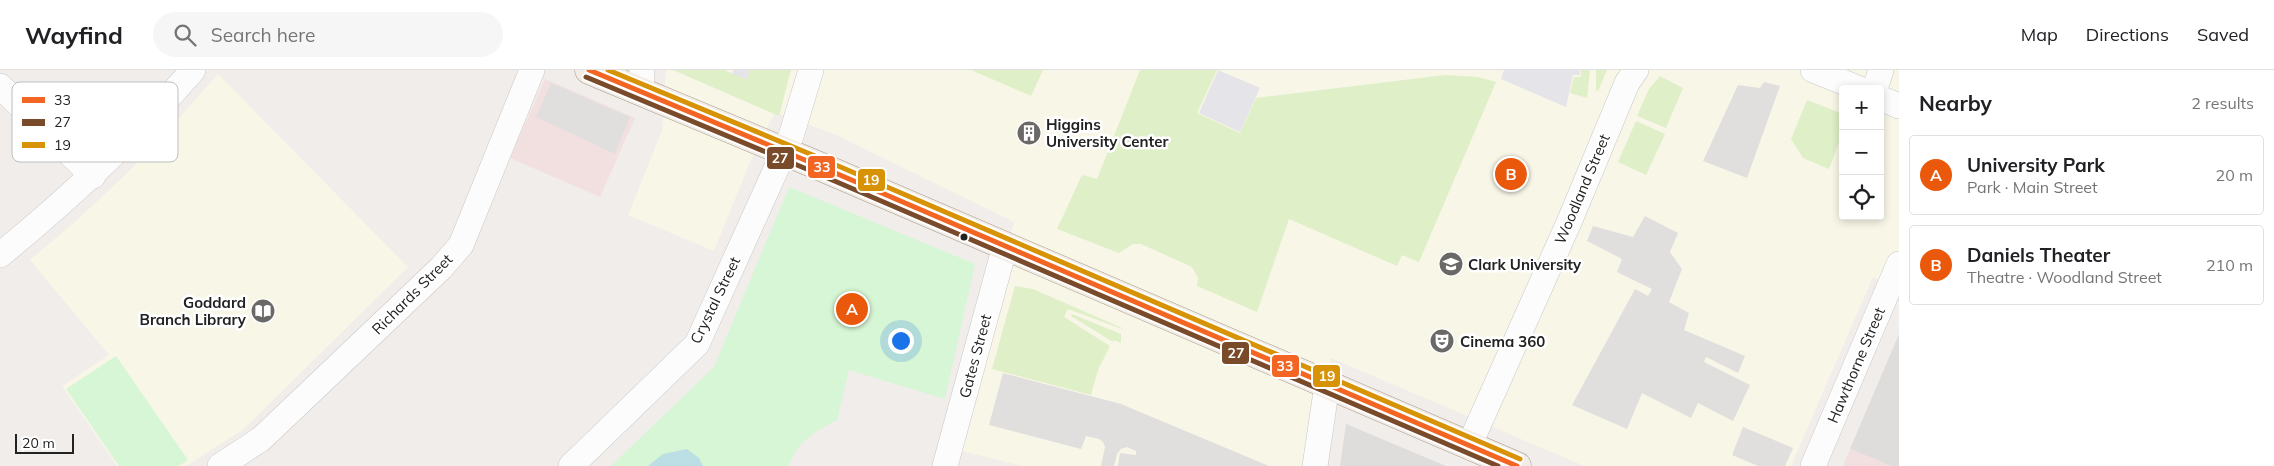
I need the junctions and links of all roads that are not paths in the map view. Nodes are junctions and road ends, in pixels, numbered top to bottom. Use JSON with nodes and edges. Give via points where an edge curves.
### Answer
{"nodes":[{"id":1,"x":193,"y":70,"type":"edge"},
{"id":2,"x":532,"y":70,"type":"edge"},
{"id":3,"x":589,"y":70,"type":"edge"},
{"id":4,"x":811,"y":70,"type":"edge"},
{"id":5,"x":1636,"y":70,"type":"edge"},
{"id":6,"x":1814,"y":70,"type":"edge"},
{"id":7,"x":1880,"y":70,"type":"edge"},
{"id":8,"x":641,"y":81,"type":"edge"},
{"id":9,"x":1850,"y":85,"type":"edge"},
{"id":10,"x":1876,"y":85,"type":"edge"},
{"id":11,"x":0,"y":86,"type":"edge"},
{"id":12,"x":178,"y":86,"type":"edge"},
{"id":13,"x":12,"y":98,"type":"edge"},
{"id":14,"x":1884,"y":100,"type":"edge"},
{"id":15,"x":1899,"y":106,"type":"edge"},
{"id":16,"x":784,"y":152,"type":"junction"},
{"id":17,"x":79,"y":162,"type":"edge"},
{"id":18,"x":107,"y":162,"type":"edge"},
{"id":19,"x":93,"y":176,"type":"junction"},
{"id":20,"x":1005,"y":246,"type":"junction"},
{"id":21,"x":0,"y":254,"type":"edge"},
{"id":22,"x":1899,"y":264,"type":"edge"},
{"id":23,"x":1327,"y":385,"type":"junction"},
{"id":24,"x":1469,"y":446,"type":"junction"},
{"id":25,"x":220,"y":466,"type":"edge"},
{"id":26,"x":571,"y":466,"type":"edge"},
{"id":27,"x":945,"y":466,"type":"edge"},
{"id":28,"x":1315,"y":466,"type":"edge"},
{"id":29,"x":1517,"y":466,"type":"edge"},
{"id":30,"x":1814,"y":466,"type":"edge"}],
"edges":[{"from":1,"to":12,"type":"street"},
{"from":2,"to":25,"type":"street","name":"Richards Street","via":[[461,245],[441,268],[261,439]]},
{"from":3,"to":8,"type":"main road"},
{"from":4,"to":16,"type":"street","name":"Crystal Street"},
{"from":5,"to":24,"type":"street","name":"Woodland Street","via":[[1627,84],[1539,292]]},
{"from":6,"to":9,"type":"street"},
{"from":7,"to":10,"type":"street"},
{"from":8,"to":16,"type":"main road"},
{"from":11,"to":13,"type":"street"},
{"from":14,"to":15,"type":"street"},
{"from":16,"to":20,"type":"main road"},
{"from":16,"to":26,"type":"street","name":"Crystal Street","via":[[697,344]]},
{"from":17,"to":19,"type":"street"},
{"from":18,"to":19,"type":"street"},
{"from":19,"to":21,"type":"street"},
{"from":20,"to":23,"type":"main road"},
{"from":20,"to":27,"type":"street","name":"Gates Street"},
{"from":22,"to":30,"type":"street","name":"Hawthorne Street"},
{"from":23,"to":24,"type":"main road"},
{"from":23,"to":28,"type":"street"},
{"from":24,"to":29,"type":"main road"}]}
